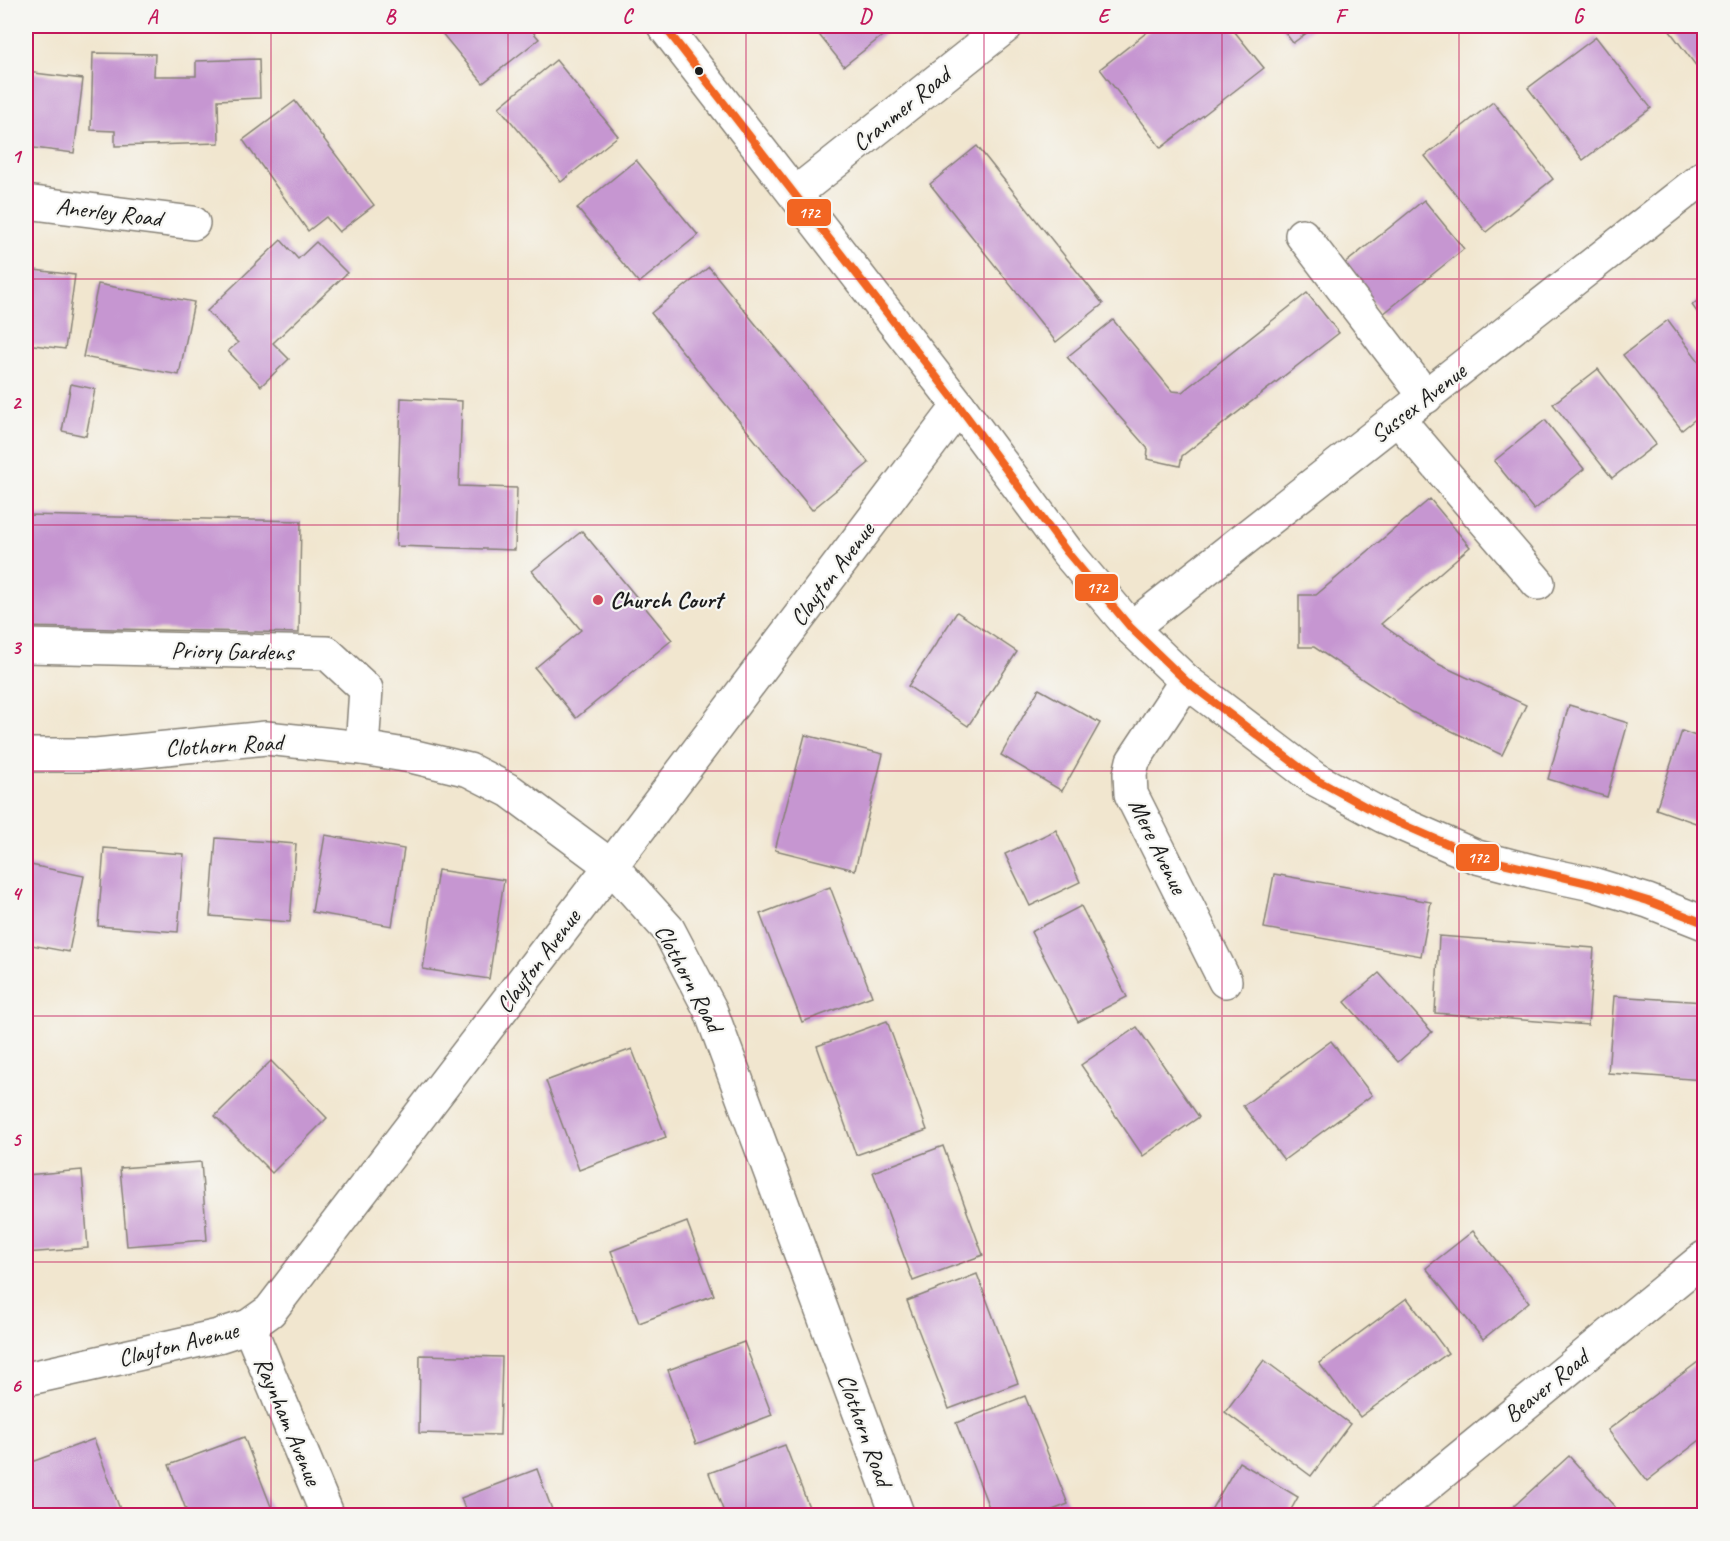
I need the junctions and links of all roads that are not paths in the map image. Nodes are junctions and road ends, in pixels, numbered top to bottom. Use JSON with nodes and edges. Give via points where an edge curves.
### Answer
{"nodes":[{"id":1,"x":664,"y":26,"type":"edge"},
{"id":2,"x":1006,"y":26,"type":"edge"},
{"id":3,"x":1704,"y":177,"type":"edge"},
{"id":4,"x":796,"y":193,"type":"junction"},
{"id":5,"x":26,"y":202,"type":"edge"},
{"id":6,"x":193,"y":223,"type":"dead end"},
{"id":7,"x":1302,"y":235,"type":"dead end"},
{"id":8,"x":1426,"y":397,"type":"junction"},
{"id":9,"x":959,"y":406,"type":"junction"},
{"id":10,"x":1398,"y":419,"type":"junction"},
{"id":11,"x":1538,"y":583,"type":"dead end"},
{"id":12,"x":1131,"y":628,"type":"junction"},
{"id":13,"x":26,"y":646,"type":"edge"},
{"id":14,"x":1186,"y":681,"type":"junction"},
{"id":15,"x":362,"y":748,"type":"junction"},
{"id":16,"x":26,"y":755,"type":"edge"},
{"id":17,"x":611,"y":866,"type":"junction"},
{"id":18,"x":1704,"y":923,"type":"edge"},
{"id":19,"x":1226,"y":981,"type":"dead end"},
{"id":20,"x":1704,"y":1258,"type":"edge"},
{"id":21,"x":249,"y":1326,"type":"junction"},
{"id":22,"x":26,"y":1379,"type":"edge"},
{"id":23,"x":328,"y":1515,"type":"edge"},
{"id":24,"x":898,"y":1515,"type":"edge"},
{"id":25,"x":1389,"y":1515,"type":"edge"}],
"edges":[{"from":1,"to":4,"type":"street"},
{"from":2,"to":4,"type":"street","name":"Cranmer Road"},
{"from":3,"to":8,"type":"street","name":"Sussex Avenue"},
{"from":4,"to":9,"type":"street"},
{"from":5,"to":6,"type":"street","name":"Anerley Road"},
{"from":7,"to":8,"type":"street"},
{"from":8,"to":10,"type":"street","name":"Sussex Avenue"},
{"from":9,"to":12,"type":"street","via":[[1067,552]]},
{"from":9,"to":17,"type":"street","name":"Clayton Avenue"},
{"from":10,"to":11,"type":"street"},
{"from":10,"to":12,"type":"street","name":"Sussex Avenue"},
{"from":12,"to":14,"type":"street"},
{"from":13,"to":15,"type":"street","name":"Priory Gardens","via":[[327,653],[366,689]]},
{"from":14,"to":18,"type":"street","via":[[1315,779],[1383,816],[1477,857],[1592,884]]},
{"from":14,"to":19,"type":"street","name":"Mere Avenue","via":[[1133,761],[1131,794]]},
{"from":15,"to":16,"type":"street","name":"Clothorn Road","via":[[266,738],[96,755]]},
{"from":15,"to":17,"type":"street","name":"Clothorn Road","via":[[469,770],[510,791]]},
{"from":17,"to":21,"type":"street","name":"Clayton Avenue","via":[[270,1311]]},
{"from":17,"to":24,"type":"street","name":"Clothorn Road","via":[[668,929],[710,1009]]},
{"from":20,"to":25,"type":"street","name":"Beaver Road"},
{"from":21,"to":22,"type":"street","name":"Clayton Avenue"},
{"from":21,"to":23,"type":"street","name":"Raynham Avenue"}]}
